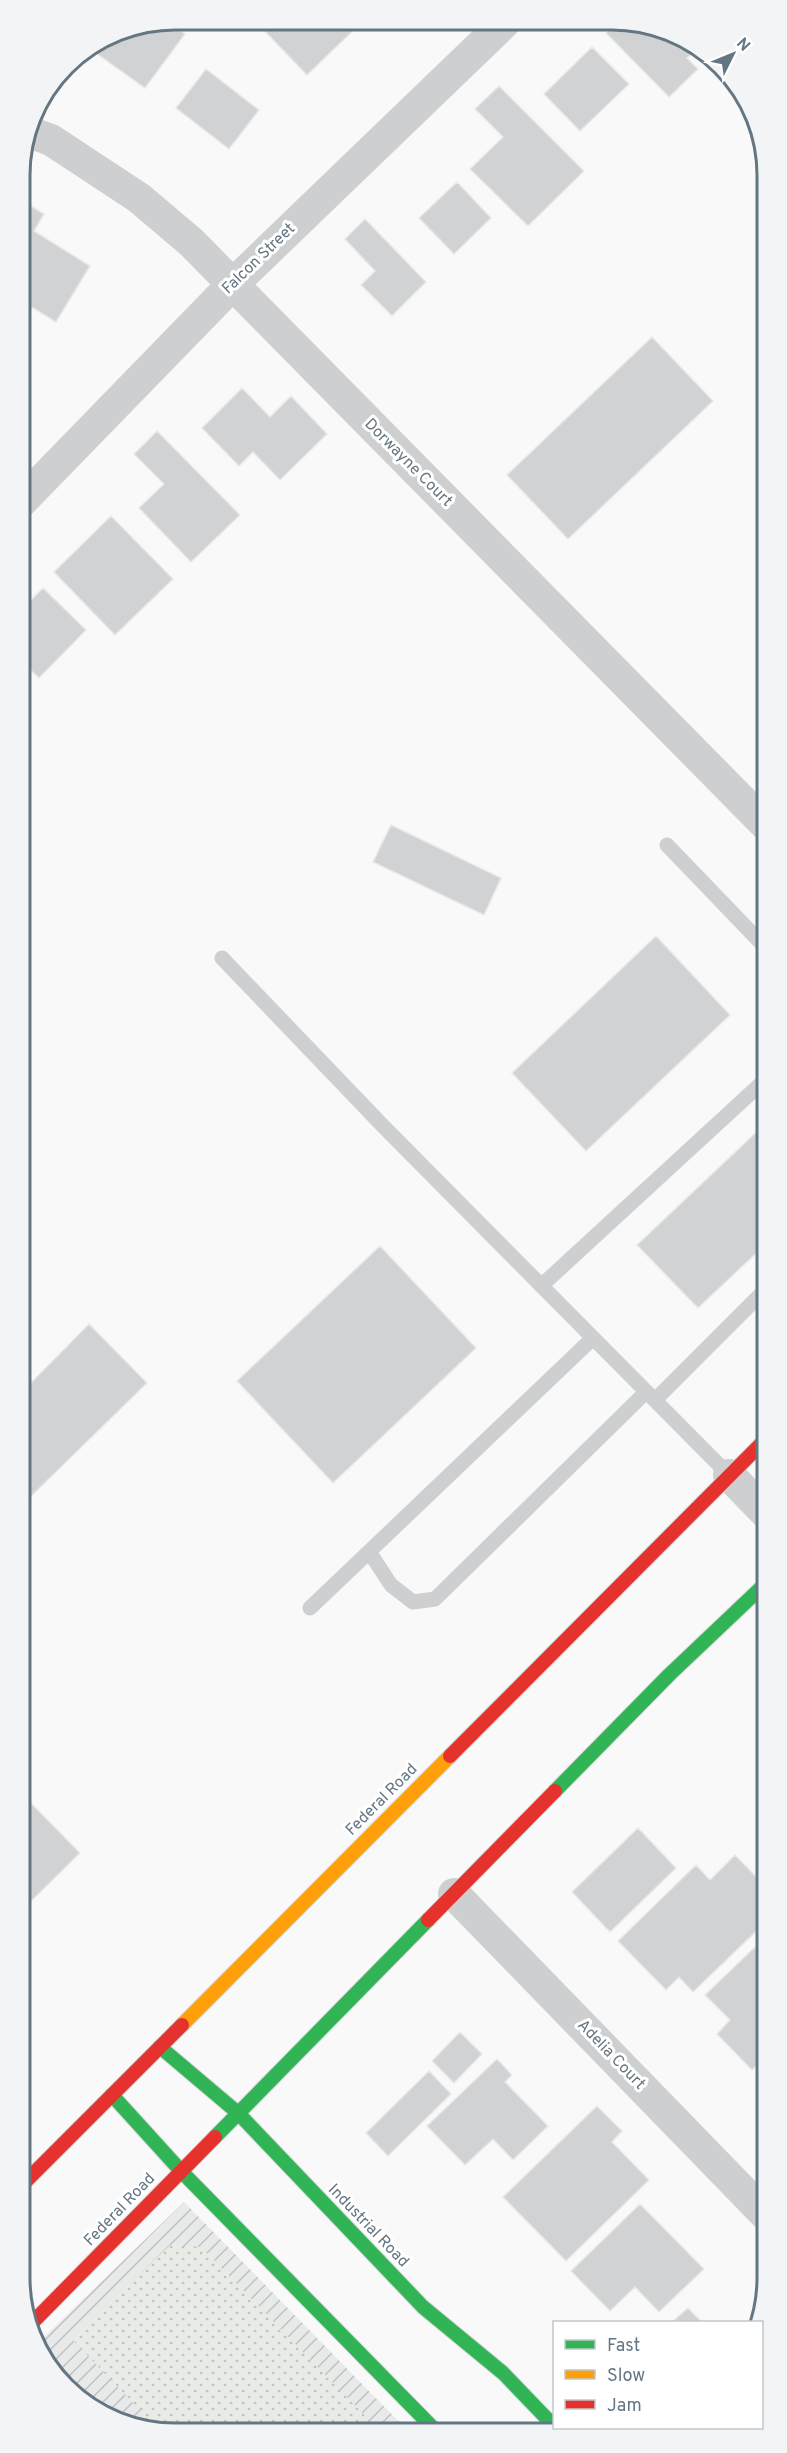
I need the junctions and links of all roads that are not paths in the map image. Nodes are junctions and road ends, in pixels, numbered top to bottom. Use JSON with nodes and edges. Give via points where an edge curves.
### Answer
{"nodes":[{"id":1,"x":498,"y":30,"type":"edge"},
{"id":2,"x":36,"y":135,"type":"edge"},
{"id":3,"x":232,"y":285,"type":"junction"},
{"id":4,"x":30,"y":492,"type":"edge"},
{"id":5,"x":757,"y":816,"type":"edge"},
{"id":6,"x":668,"y":845,"type":"dead end"},
{"id":7,"x":757,"y":939,"type":"edge"},
{"id":8,"x":222,"y":958,"type":"dead end"},
{"id":9,"x":757,"y":1086,"type":"edge"},
{"id":10,"x":541,"y":1286,"type":"junction"},
{"id":11,"x":757,"y":1297,"type":"edge"},
{"id":12,"x":593,"y":1338,"type":"junction"},
{"id":13,"x":650,"y":1396,"type":"junction"},
{"id":14,"x":757,"y":1448,"type":"edge"},
{"id":15,"x":729,"y":1475,"type":"junction"},
{"id":16,"x":757,"y":1505,"type":"edge"},
{"id":17,"x":370,"y":1553,"type":"junction"},
{"id":18,"x":757,"y":1592,"type":"edge"},
{"id":19,"x":310,"y":1608,"type":"dead end"},
{"id":20,"x":454,"y":1894,"type":"junction"},
{"id":21,"x":160,"y":2047,"type":"junction"},
{"id":22,"x":112,"y":2095,"type":"junction"},
{"id":23,"x":238,"y":2113,"type":"junction"},
{"id":24,"x":181,"y":2171,"type":"junction"},
{"id":25,"x":30,"y":2177,"type":"edge"},
{"id":26,"x":757,"y":2206,"type":"edge"},
{"id":27,"x":36,"y":2319,"type":"edge"},
{"id":28,"x":428,"y":2423,"type":"edge"},
{"id":29,"x":551,"y":2423,"type":"edge"}],
"edges":[{"from":1,"to":3,"type":"street","name":"Falcon Street"},
{"from":2,"to":3,"type":"street","name":"Dorwayne Court","via":[[51,140],[139,198]]},
{"from":3,"to":4,"type":"street","name":"Falcon Street"},
{"from":3,"to":5,"type":"street","name":"Dorwayne Court"},
{"from":6,"to":7,"type":"lane"},
{"from":8,"to":10,"type":"lane"},
{"from":9,"to":10,"type":"lane"},
{"from":10,"to":12,"type":"lane"},
{"from":11,"to":13,"type":"lane"},
{"from":12,"to":13,"type":"lane"},
{"from":12,"to":17,"type":"lane"},
{"from":13,"to":15,"type":"lane"},
{"from":13,"to":17,"type":"lane","via":[[435,1599],[413,1602],[391,1585]]},
{"from":14,"to":15,"type":"main road","name":"Federal Road"},
{"from":15,"to":16,"type":"street"},
{"from":15,"to":21,"type":"main road","name":"Federal Road"},
{"from":17,"to":19,"type":"lane"},
{"from":18,"to":20,"type":"main road","name":"Federal Road","via":[[669,1675]]},
{"from":20,"to":23,"type":"main road","name":"Federal Road"},
{"from":20,"to":26,"type":"street","name":"Adelia Court"},
{"from":21,"to":22,"type":"main road","name":"Federal Road"},
{"from":21,"to":23,"type":"main road","name":"Industrial Road"},
{"from":22,"to":24,"type":"main road"},
{"from":22,"to":25,"type":"main road","name":"Federal Road"},
{"from":23,"to":24,"type":"main road","name":"Federal Road"},
{"from":23,"to":29,"type":"main road","name":"Industrial Road","via":[[423,2307],[503,2373]]},
{"from":24,"to":27,"type":"main road","name":"Federal Road"},
{"from":24,"to":28,"type":"main road"}]}
